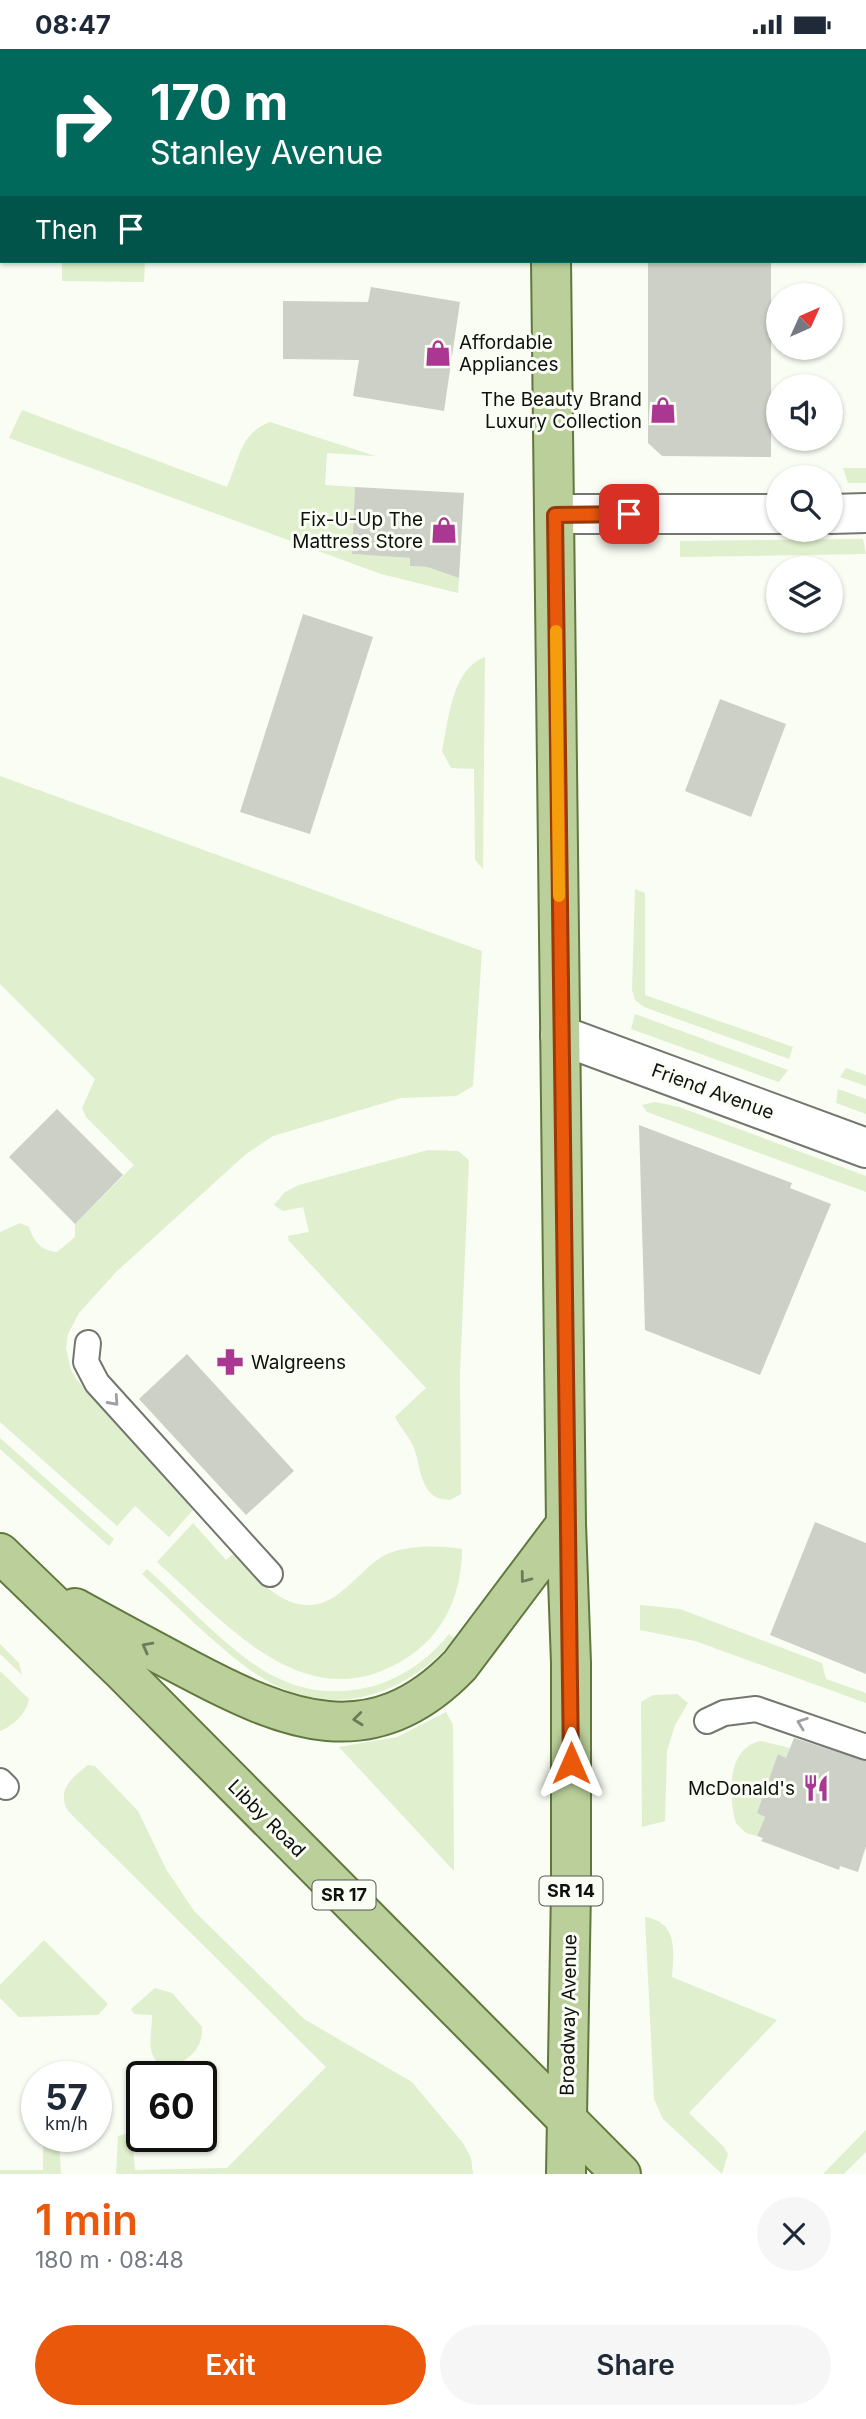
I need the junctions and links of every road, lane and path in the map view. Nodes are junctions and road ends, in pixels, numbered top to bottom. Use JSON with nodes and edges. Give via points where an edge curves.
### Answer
{"nodes":[{"id":1,"x":551,"y":263,"type":"edge"},
{"id":2,"x":866,"y":513,"type":"edge"},
{"id":3,"x":766,"y":514,"type":"edge"},
{"id":4,"x":843,"y":514,"type":"edge"},
{"id":5,"x":555,"y":515,"type":"junction"},
{"id":6,"x":560,"y":1035,"type":"junction"},
{"id":7,"x":866,"y":1148,"type":"edge"},
{"id":8,"x":88,"y":1343,"type":"dead end"},
{"id":9,"x":566,"y":1524,"type":"junction"},
{"id":10,"x":0,"y":1553,"type":"edge"},
{"id":11,"x":270,"y":1574,"type":"dead end"},
{"id":12,"x":33,"y":1586,"type":"junction"},
{"id":13,"x":707,"y":1721,"type":"dead end"},
{"id":14,"x":866,"y":1747,"type":"edge"},
{"id":15,"x":566,"y":2119,"type":"junction"},
{"id":16,"x":566,"y":2174,"type":"edge"},
{"id":17,"x":621,"y":2174,"type":"edge"}],
"edges":[{"from":1,"to":5,"type":"main road","name":"Broadway Avenue","number":"SR 14"},
{"from":2,"to":4,"type":"street"},
{"from":3,"to":5,"type":"street"},
{"from":5,"to":6,"type":"main road","name":"Broadway Avenue","number":"SR 14"},
{"from":6,"to":7,"type":"street","name":"Friend Avenue"},
{"from":6,"to":9,"type":"main road","name":"Broadway Avenue","number":"SR 14"},
{"from":8,"to":11,"type":"lane","one_way":true,"via":[[86,1362],[97,1383]]},
{"from":9,"to":12,"type":"main road","one_way":true,"via":[[442,1684],[410,1706],[355,1721],[316,1721],[276,1712]]},
{"from":9,"to":15,"type":"main road","name":"Broadway Avenue","number":"SR 14","via":[[571,1889]]},
{"from":10,"to":12,"type":"main road","name":"Libby Road","number":"SR 17"},
{"from":12,"to":15,"type":"main road","name":"Libby Road","number":"SR 17"},
{"from":14,"to":13,"type":"lane","one_way":true,"via":[[756,1709],[724,1713]]},
{"from":15,"to":16,"type":"main road","name":"Broadway Avenue","number":"SR 14"},
{"from":15,"to":17,"type":"main road","name":"Libby Road","number":"SR 17"}]}
